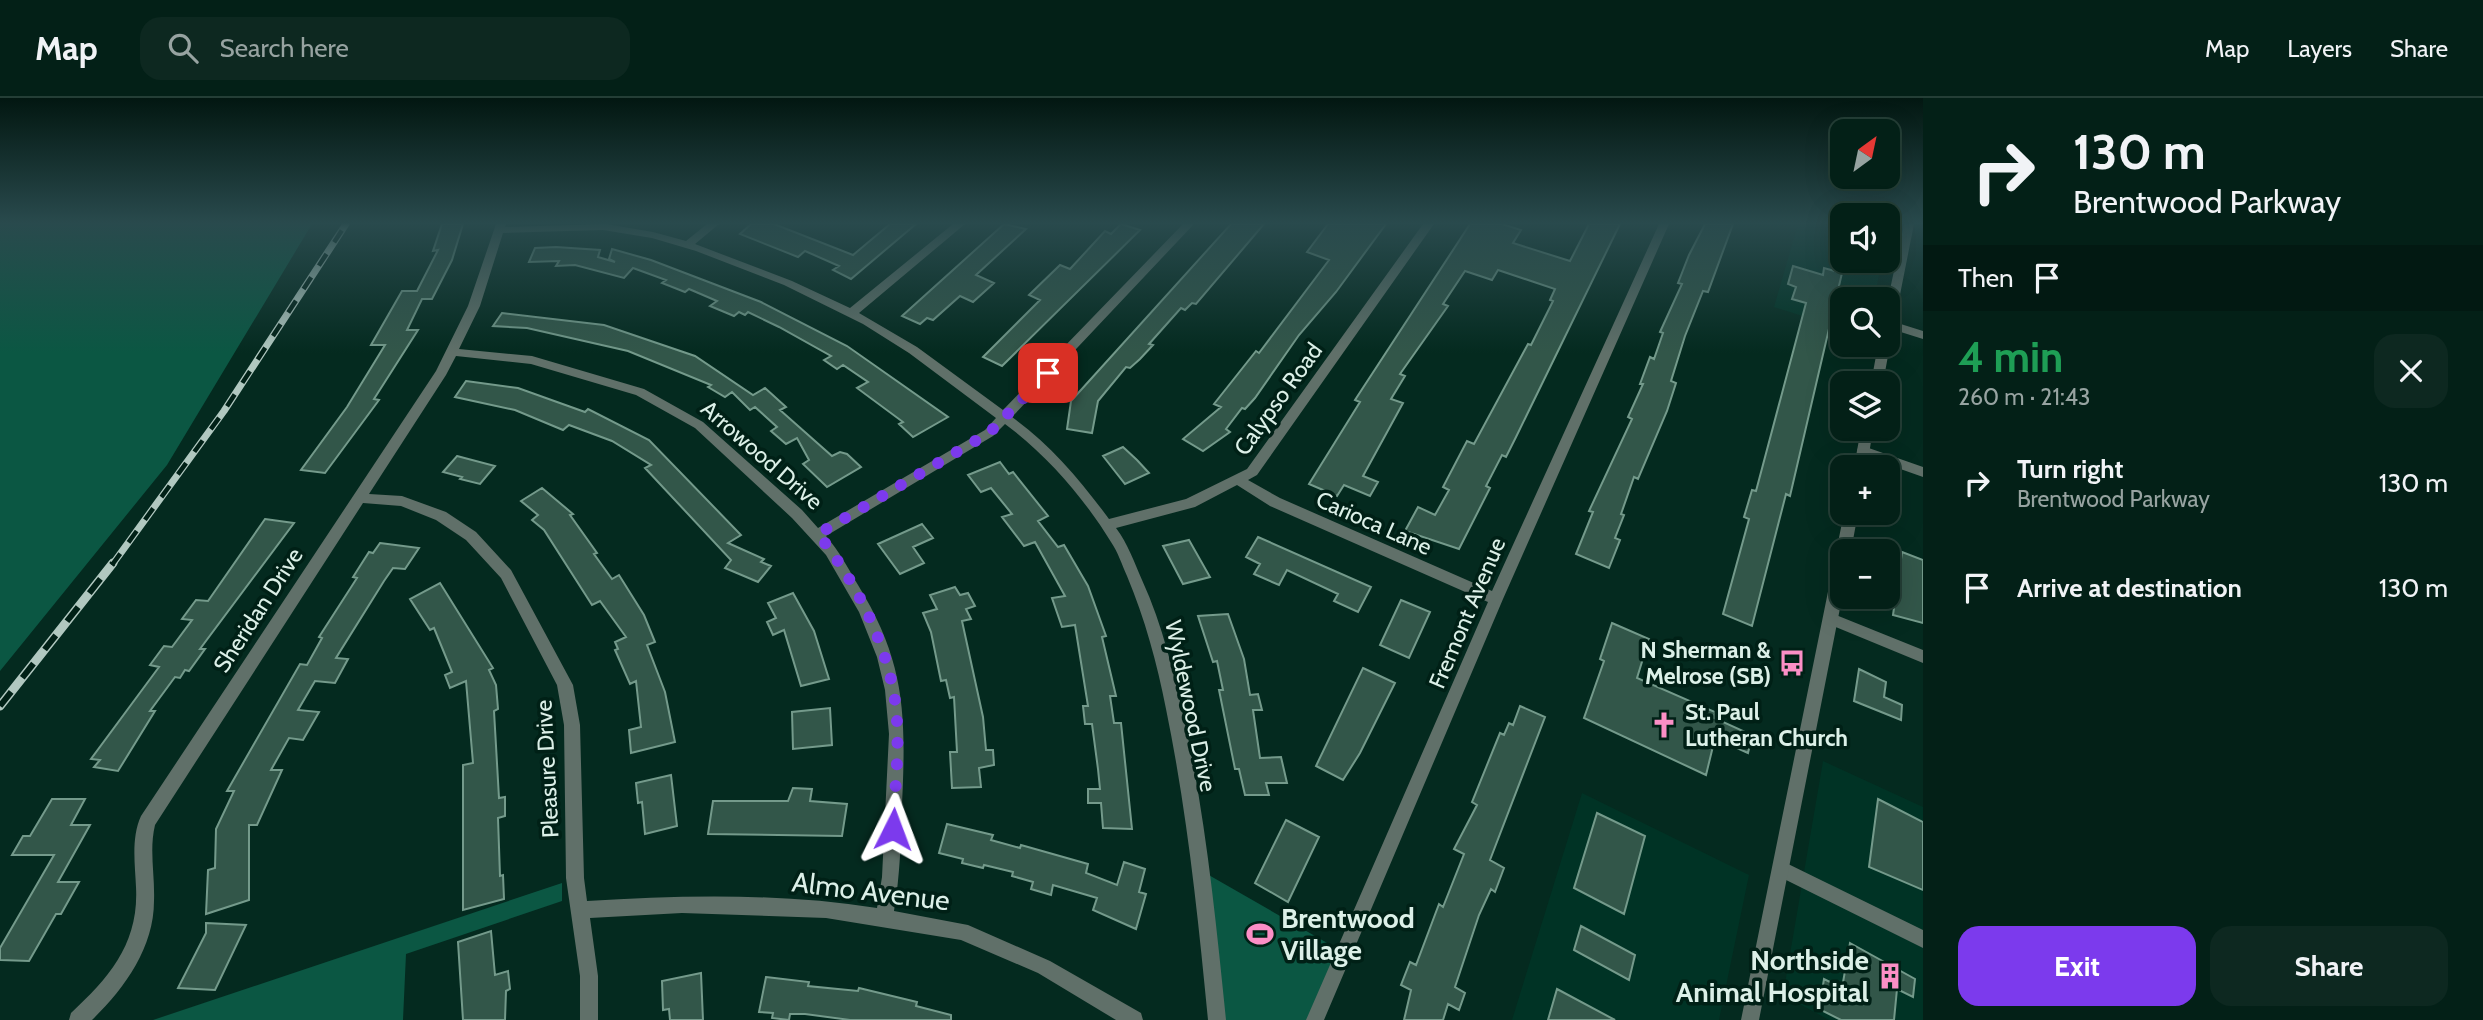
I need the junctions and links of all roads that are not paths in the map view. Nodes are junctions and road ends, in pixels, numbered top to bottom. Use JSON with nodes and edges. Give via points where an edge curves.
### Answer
{"nodes":[{"id":1,"x":487,"y":267,"type":"edge"},
{"id":2,"x":747,"y":267,"type":"edge"},
{"id":3,"x":907,"y":267,"type":"edge"},
{"id":4,"x":1148,"y":267,"type":"edge"},
{"id":5,"x":1399,"y":267,"type":"edge"},
{"id":6,"x":1645,"y":267,"type":"edge"},
{"id":7,"x":1900,"y":267,"type":"edge"},
{"id":8,"x":1896,"y":287,"type":"edge"},
{"id":9,"x":851,"y":313,"type":"junction"},
{"id":10,"x":1900,"y":328,"type":"edge"},
{"id":11,"x":1923,"y":335,"type":"edge"},
{"id":12,"x":451,"y":352,"type":"junction"},
{"id":13,"x":1004,"y":416,"type":"junction"},
{"id":14,"x":1865,"y":441,"type":"edge"},
{"id":15,"x":1863,"y":451,"type":"junction"},
{"id":16,"x":1862,"y":455,"type":"edge"},
{"id":17,"x":1923,"y":472,"type":"edge"},
{"id":18,"x":1238,"y":480,"type":"junction"},
{"id":19,"x":360,"y":498,"type":"junction"},
{"id":20,"x":1107,"y":525,"type":"junction"},
{"id":21,"x":818,"y":534,"type":"junction"},
{"id":22,"x":1496,"y":599,"type":"junction"},
{"id":23,"x":1833,"y":609,"type":"edge"},
{"id":24,"x":1831,"y":619,"type":"junction"},
{"id":25,"x":1923,"y":657,"type":"edge"},
{"id":26,"x":1782,"y":869,"type":"junction"},
{"id":27,"x":580,"y":910,"type":"junction"},
{"id":28,"x":884,"y":917,"type":"junction"},
{"id":29,"x":1923,"y":939,"type":"edge"},
{"id":30,"x":78,"y":1020,"type":"edge"},
{"id":31,"x":589,"y":1020,"type":"edge"},
{"id":32,"x":1134,"y":1020,"type":"edge"},
{"id":33,"x":1217,"y":1020,"type":"edge"},
{"id":34,"x":1315,"y":1020,"type":"edge"},
{"id":35,"x":1750,"y":1020,"type":"edge"}],
"edges":[{"from":1,"to":12,"type":"street","name":"Sheridan Drive"},
{"from":2,"to":9,"type":"street","name":"Wyldewood Drive"},
{"from":3,"to":9,"type":"street"},
{"from":4,"to":13,"type":"street"},
{"from":5,"to":18,"type":"street","name":"Calypso Road","via":[[1288,425],[1252,472]]},
{"from":6,"to":22,"type":"street","name":"Fremont Avenue"},
{"from":7,"to":8,"type":"street"},
{"from":9,"to":13,"type":"street","name":"Wyldewood Drive","via":[[913,350]]},
{"from":10,"to":11,"type":"street"},
{"from":12,"to":19,"type":"street","name":"Sheridan Drive"},
{"from":12,"to":21,"type":"street","name":"Arrowood Drive","via":[[532,360],[640,392],[699,425]]},
{"from":13,"to":20,"type":"street","name":"Wyldewood Drive","via":[[1034,439]]},
{"from":13,"to":21,"type":"street","via":[[989,433]]},
{"from":14,"to":15,"type":"street"},
{"from":15,"to":16,"type":"street"},
{"from":15,"to":17,"type":"street"},
{"from":18,"to":20,"type":"street","name":"Calypso Road","via":[[1190,503]]},
{"from":18,"to":22,"type":"street","name":"Carioca Lane","via":[[1275,502]]},
{"from":19,"to":27,"type":"street","name":"Pleasure Drive","via":[[402,502],[441,516],[471,536],[506,574],[565,685],[571,708],[571,809]]},
{"from":19,"to":30,"type":"street","name":"Sheridan Drive","via":[[152,813],[143,836],[145,914],[137,939],[117,980]]},
{"from":20,"to":33,"type":"street","name":"Wyldewood Drive","via":[[1146,604],[1164,661],[1186,767]]},
{"from":21,"to":28,"type":"street","name":"Arrowood Drive","via":[[866,610],[893,690],[897,747],[891,877]]},
{"from":22,"to":34,"type":"street","name":"Fremont Avenue"},
{"from":23,"to":24,"type":"street"},
{"from":24,"to":25,"type":"street"},
{"from":24,"to":26,"type":"street"},
{"from":26,"to":29,"type":"street"},
{"from":26,"to":35,"type":"street"},
{"from":27,"to":28,"type":"street","name":"Almo Avenue","via":[[682,904],[826,909]]},
{"from":27,"to":31,"type":"street","name":"Pleasure Drive","via":[[589,976]]},
{"from":28,"to":32,"type":"street","name":"Almo Avenue","via":[[962,931],[1044,967]]}]}
